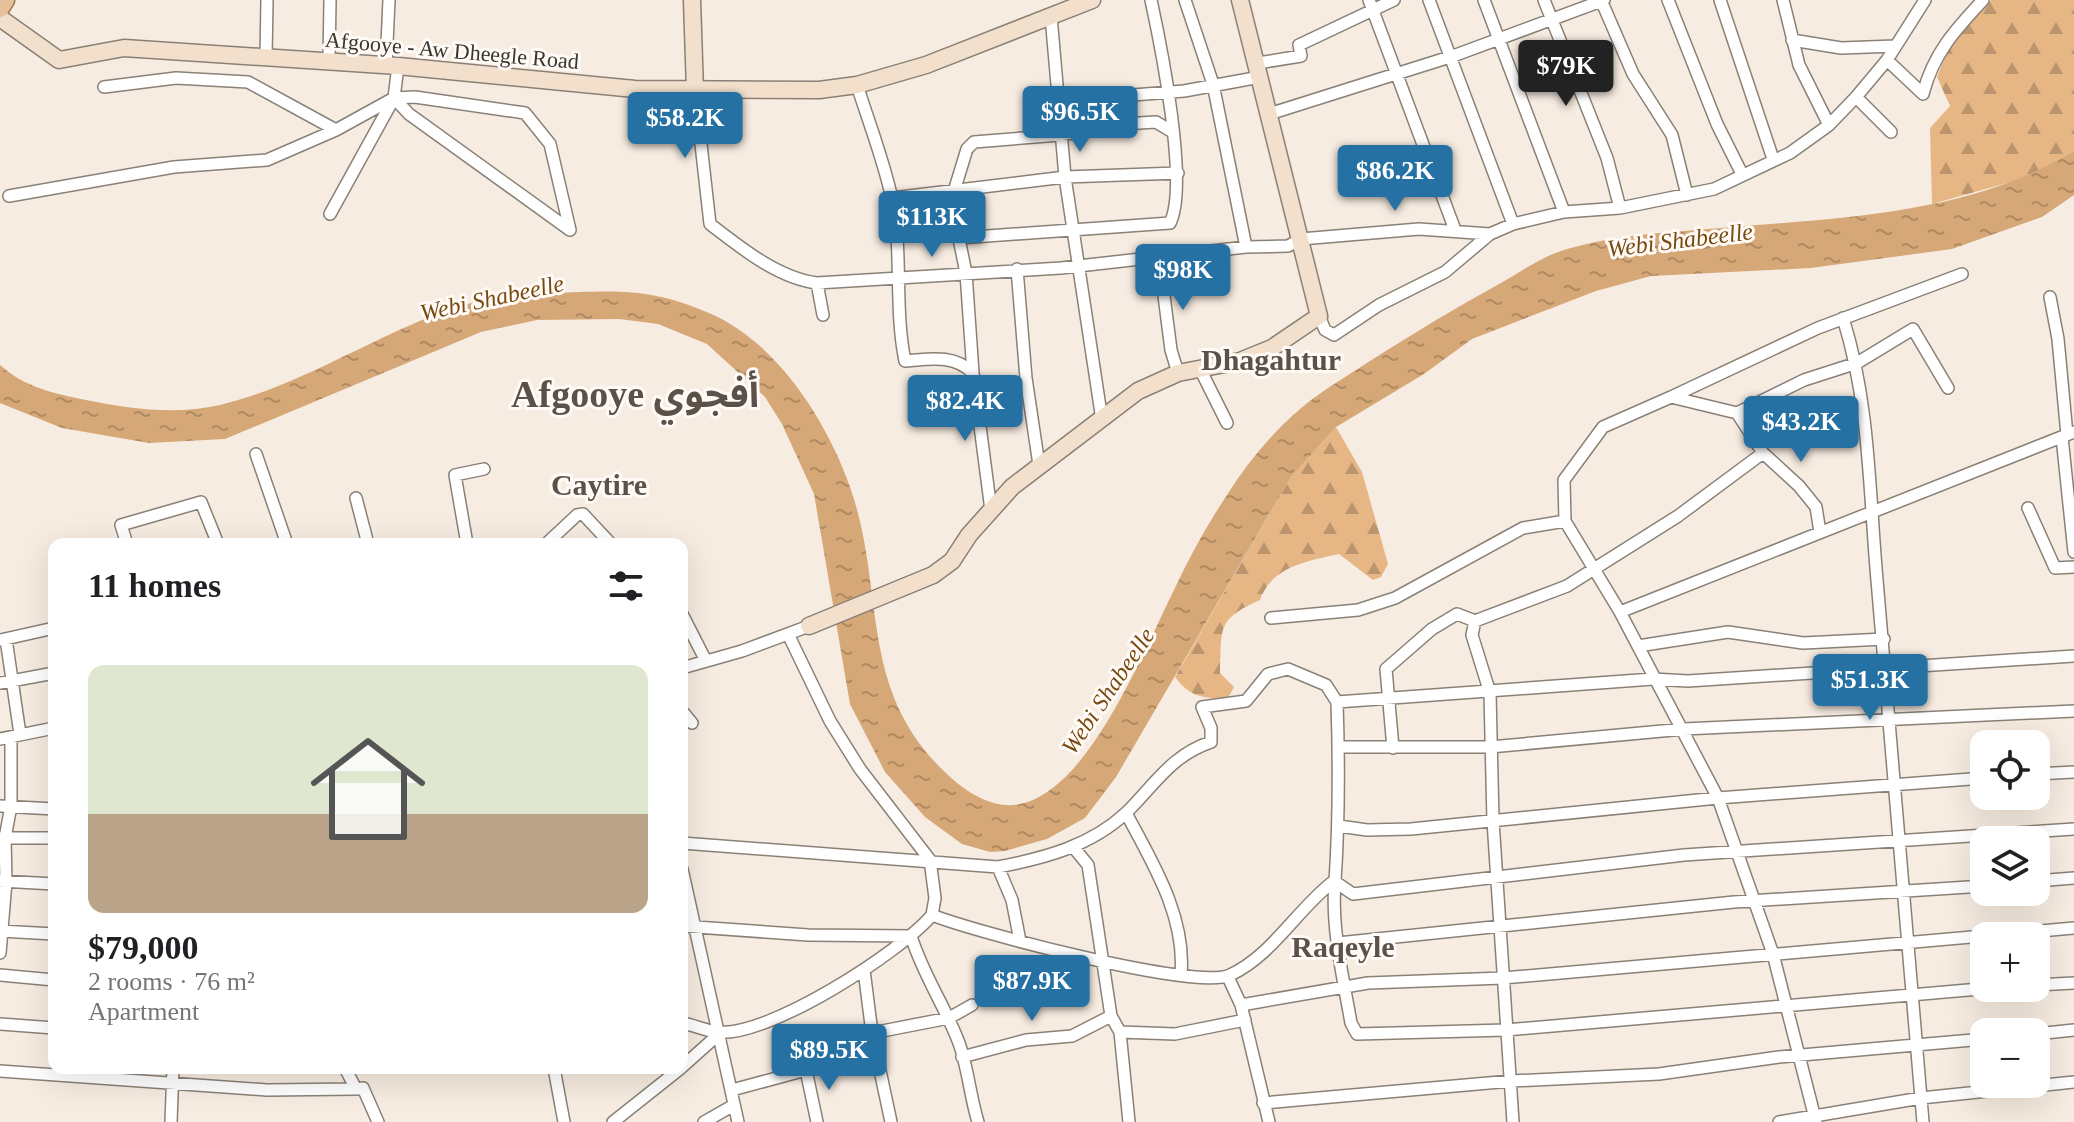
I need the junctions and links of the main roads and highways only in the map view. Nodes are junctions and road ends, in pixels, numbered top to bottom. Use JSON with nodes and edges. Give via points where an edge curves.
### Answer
{"nodes":[{"id":1,"x":5,"y":0,"type":"edge"},
{"id":2,"x":692,"y":0,"type":"edge"},
{"id":3,"x":1092,"y":0,"type":"edge"},
{"id":4,"x":1242,"y":0,"type":"edge"},
{"id":5,"x":0,"y":8,"type":"edge"},
{"id":6,"x":0,"y":18,"type":"edge"},
{"id":7,"x":695,"y":91,"type":"junction"},
{"id":8,"x":809,"y":626,"type":"road end"}],
"edges":[{"from":1,"to":5,"type":"main road"},
{"from":2,"to":7,"type":"main road"},
{"from":3,"to":7,"type":"main road","name":"Afgooye - Aw Dheegle Road","via":[[926,65],[857,85]]},
{"from":4,"to":8,"type":"main road","via":[[1319,316],[1272,348],[1240,361],[1178,373],[1138,391],[1039,465],[933,575]]},
{"from":6,"to":7,"type":"main road","name":"Afgooye - Aw Dheegle Road","via":[[59,60],[124,48]]}]}
